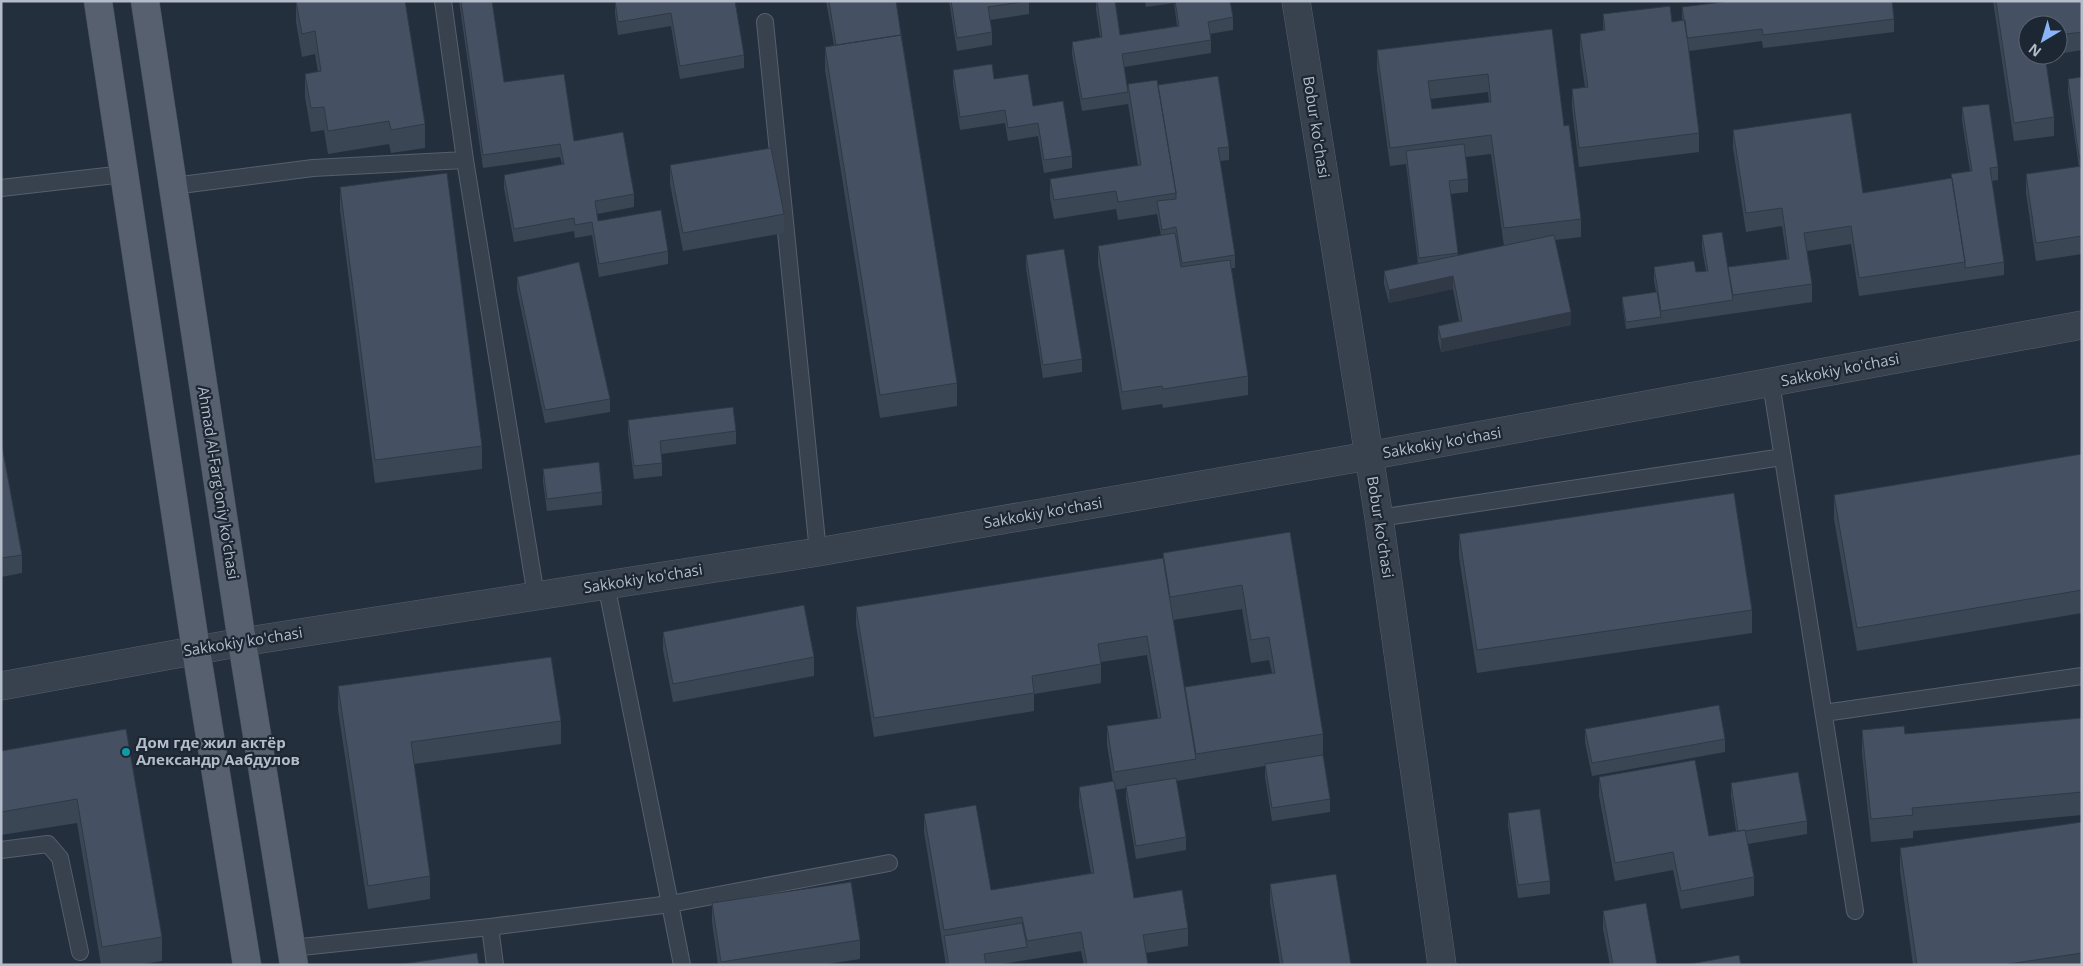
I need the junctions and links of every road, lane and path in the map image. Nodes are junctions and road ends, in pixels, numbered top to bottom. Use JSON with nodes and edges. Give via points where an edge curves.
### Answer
{"nodes":[{"id":1,"x":98,"y":1,"type":"edge"},
{"id":2,"x":145,"y":1,"type":"edge"},
{"id":3,"x":443,"y":1,"type":"edge"},
{"id":4,"x":1296,"y":1,"type":"edge"},
{"id":5,"x":765,"y":22,"type":"dead end"},
{"id":6,"x":465,"y":160,"type":"junction"},
{"id":7,"x":124,"y":174,"type":"junction"},
{"id":8,"x":173,"y":186,"type":"junction"},
{"id":9,"x":1,"y":188,"type":"edge"},
{"id":10,"x":2082,"y":325,"type":"edge"},
{"id":11,"x":1771,"y":383,"type":"junction"},
{"id":12,"x":1368,"y":456,"type":"junction"},
{"id":13,"x":1783,"y":457,"type":"junction"},
{"id":14,"x":1379,"y":518,"type":"junction"},
{"id":15,"x":818,"y":552,"type":"junction"},
{"id":16,"x":606,"y":584,"type":"junction"},
{"id":17,"x":536,"y":596,"type":"junction"},
{"id":18,"x":242,"y":642,"type":"junction"},
{"id":19,"x":196,"y":650,"type":"junction"},
{"id":20,"x":2082,"y":676,"type":"edge"},
{"id":21,"x":1,"y":686,"type":"edge"},
{"id":22,"x":1824,"y":713,"type":"junction"},
{"id":23,"x":1,"y":850,"type":"edge"},
{"id":24,"x":889,"y":863,"type":"dead end"},
{"id":25,"x":670,"y":904,"type":"junction"},
{"id":26,"x":1855,"y":911,"type":"dead end"},
{"id":27,"x":490,"y":927,"type":"junction"},
{"id":28,"x":80,"y":952,"type":"dead end"},
{"id":29,"x":293,"y":956,"type":"edge"},
{"id":30,"x":247,"y":965,"type":"edge"},
{"id":31,"x":496,"y":965,"type":"edge"},
{"id":32,"x":682,"y":965,"type":"edge"},
{"id":33,"x":1442,"y":965,"type":"edge"}],
"edges":[{"from":1,"to":7,"type":"main road"},
{"from":2,"to":8,"type":"main road","name":"Ahmad Al-Farg'oniy ko'chasi"},
{"from":3,"to":6,"type":"lane"},
{"from":4,"to":12,"type":"street","name":"Bobur ko'chasi"},
{"from":5,"to":15,"type":"lane"},
{"from":6,"to":8,"type":"lane","via":[[313,168]]},
{"from":6,"to":17,"type":"lane"},
{"from":7,"to":9,"type":"lane"},
{"from":7,"to":19,"type":"main road"},
{"from":8,"to":18,"type":"main road","name":"Ahmad Al-Farg'oniy ko'chasi"},
{"from":10,"to":11,"type":"street","name":"Sakkokiy ko'chasi"},
{"from":11,"to":12,"type":"street","name":"Sakkokiy ko'chasi"},
{"from":11,"to":13,"type":"lane"},
{"from":12,"to":14,"type":"street","name":"Bobur ko'chasi"},
{"from":12,"to":15,"type":"street","name":"Sakkokiy ko'chasi"},
{"from":13,"to":14,"type":"lane"},
{"from":13,"to":22,"type":"lane"},
{"from":14,"to":33,"type":"street","name":"Bobur ko'chasi"},
{"from":15,"to":16,"type":"street","name":"Sakkokiy ko'chasi"},
{"from":16,"to":17,"type":"street","name":"Sakkokiy ko'chasi"},
{"from":16,"to":25,"type":"lane"},
{"from":17,"to":18,"type":"street","name":"Sakkokiy ko'chasi"},
{"from":18,"to":19,"type":"street","name":"Sakkokiy ko'chasi"},
{"from":18,"to":29,"type":"main road","name":"Ahmad Al-Farg'oniy ko'chasi"},
{"from":19,"to":21,"type":"street","name":"Sakkokiy ko'chasi"},
{"from":19,"to":30,"type":"main road"},
{"from":20,"to":22,"type":"lane"},
{"from":22,"to":26,"type":"lane"},
{"from":23,"to":28,"type":"lane","via":[[48,844],[60,858]]},
{"from":24,"to":25,"type":"lane"},
{"from":25,"to":27,"type":"lane"},
{"from":25,"to":32,"type":"lane"},
{"from":27,"to":29,"type":"lane"},
{"from":27,"to":31,"type":"lane"}]}
